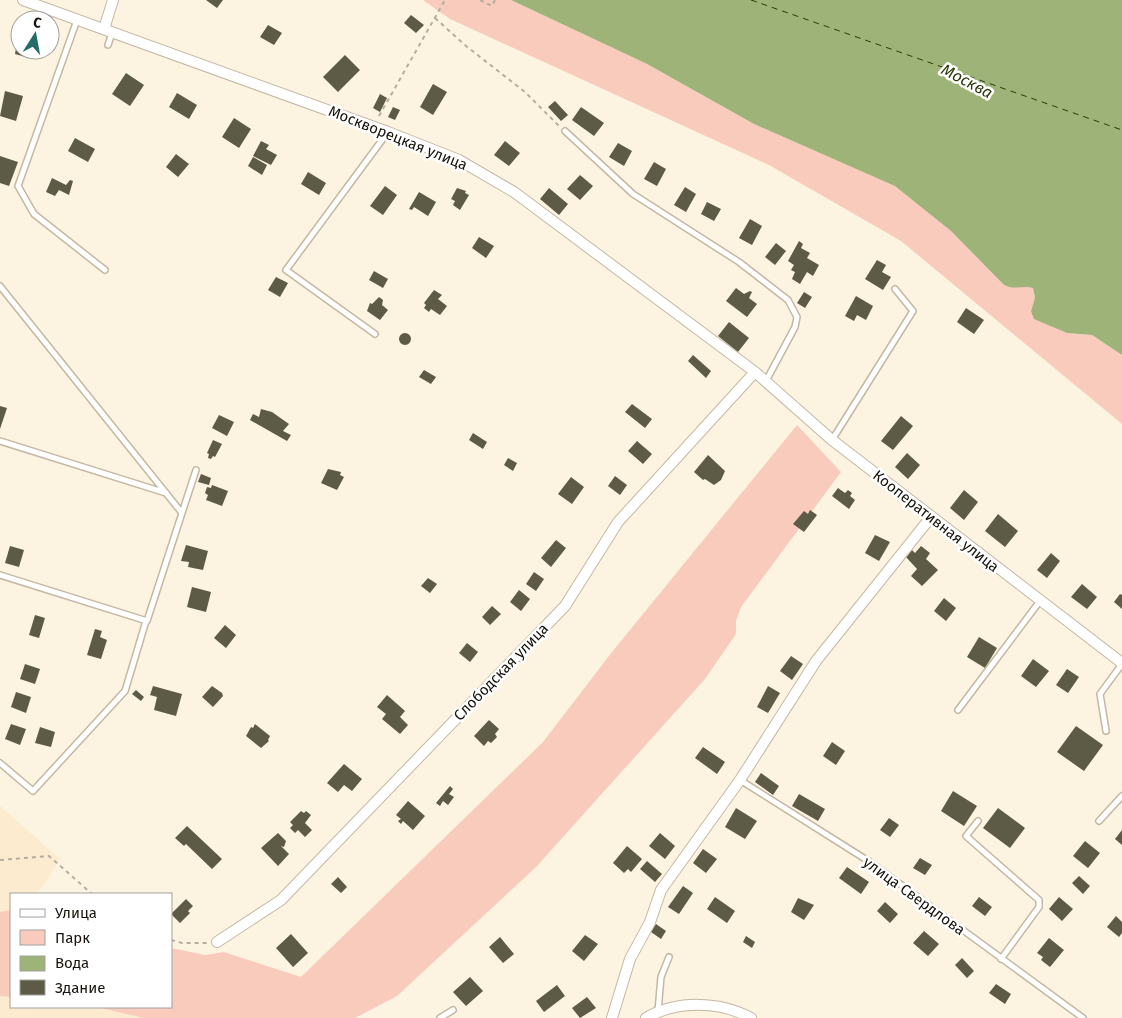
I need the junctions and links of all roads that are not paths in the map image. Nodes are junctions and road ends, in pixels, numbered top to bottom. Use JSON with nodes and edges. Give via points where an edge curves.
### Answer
{"nodes":[{"id":1,"x":23,"y":0,"type":"edge"},
{"id":2,"x":113,"y":0,"type":"edge"},
{"id":3,"x":77,"y":20,"type":"junction"},
{"id":4,"x":108,"y":31,"type":"junction"},
{"id":5,"x":108,"y":45,"type":"dead end"},
{"id":6,"x":565,"y":130,"type":"road end"},
{"id":7,"x":388,"y":132,"type":"junction"},
{"id":8,"x":105,"y":270,"type":"dead end"},
{"id":9,"x":0,"y":286,"type":"edge"},
{"id":10,"x":895,"y":289,"type":"dead end"},
{"id":11,"x":375,"y":334,"type":"dead end"},
{"id":12,"x":755,"y":372,"type":"junction"},
{"id":13,"x":766,"y":381,"type":"junction"},
{"id":14,"x":832,"y":440,"type":"junction"},
{"id":15,"x":0,"y":441,"type":"edge"},
{"id":16,"x":196,"y":470,"type":"dead end"},
{"id":17,"x":166,"y":494,"type":"junction"},
{"id":18,"x":182,"y":513,"type":"junction"},
{"id":19,"x":931,"y":517,"type":"junction"},
{"id":20,"x":0,"y":574,"type":"edge"},
{"id":21,"x":1040,"y":601,"type":"junction"},
{"id":22,"x":146,"y":621,"type":"junction"},
{"id":23,"x":1122,"y":664,"type":"edge"},
{"id":24,"x":958,"y":710,"type":"dead end"},
{"id":25,"x":1106,"y":731,"type":"dead end"},
{"id":26,"x":0,"y":763,"type":"edge"},
{"id":27,"x":740,"y":780,"type":"junction"},
{"id":28,"x":1122,"y":796,"type":"edge"},
{"id":29,"x":978,"y":821,"type":"dead end"},
{"id":30,"x":1099,"y":821,"type":"dead end"},
{"id":31,"x":217,"y":942,"type":"road end"},
{"id":32,"x":669,"y":957,"type":"dead end"},
{"id":33,"x":1001,"y":959,"type":"junction"},
{"id":34,"x":453,"y":1010,"type":"dead end"},
{"id":35,"x":658,"y":1011,"type":"junction"},
{"id":36,"x":440,"y":1018,"type":"edge"},
{"id":37,"x":612,"y":1018,"type":"edge"},
{"id":38,"x":646,"y":1018,"type":"edge"},
{"id":39,"x":751,"y":1018,"type":"edge"},
{"id":40,"x":1083,"y":1018,"type":"edge"}],
"edges":[{"from":1,"to":3,"type":"street","name":"Москворецкая улица"},
{"from":2,"to":4,"type":"street"},
{"from":3,"to":4,"type":"street","name":"Москворецкая улица"},
{"from":3,"to":8,"type":"lane","via":[[18,186],[34,214]]},
{"from":4,"to":5,"type":"lane"},
{"from":4,"to":7,"type":"street","name":"Москворецкая улица"},
{"from":6,"to":13,"type":"lane","via":[[633,194],[739,262],[788,300],[797,317],[796,327]]},
{"from":7,"to":11,"type":"lane","via":[[286,270]]},
{"from":7,"to":12,"type":"street","name":"Москворецкая улица","via":[[459,160],[514,192]]},
{"from":9,"to":17,"type":"lane"},
{"from":10,"to":14,"type":"lane","via":[[912,311]]},
{"from":12,"to":13,"type":"street","name":"Кооперативная улица"},
{"from":12,"to":31,"type":"street","name":"Слободская улица","via":[[618,522],[565,606],[281,900]]},
{"from":13,"to":14,"type":"street","name":"Кооперативная улица"},
{"from":14,"to":19,"type":"street","name":"Кооперативная улица"},
{"from":15,"to":17,"type":"lane"},
{"from":16,"to":18,"type":"lane"},
{"from":17,"to":18,"type":"lane"},
{"from":18,"to":22,"type":"lane"},
{"from":19,"to":21,"type":"street","name":"Кооперативная улица"},
{"from":19,"to":27,"type":"street","via":[[816,661]]},
{"from":20,"to":22,"type":"lane"},
{"from":21,"to":23,"type":"street","name":"Кооперативная улица"},
{"from":21,"to":24,"type":"lane"},
{"from":22,"to":26,"type":"lane","via":[[124,691],[33,791]]},
{"from":23,"to":25,"type":"lane","via":[[1100,694]]},
{"from":27,"to":33,"type":"lane","name":"улица Свердлова","via":[[870,862]]},
{"from":27,"to":37,"type":"street","via":[[661,890],[650,922],[630,959]]},
{"from":28,"to":30,"type":"lane"},
{"from":29,"to":33,"type":"lane","via":[[966,836],[1039,900],[1039,907]]},
{"from":32,"to":35,"type":"lane","via":[[660,977]]},
{"from":33,"to":40,"type":"lane","name":"улица Свердлова"},
{"from":34,"to":36,"type":"lane"},
{"from":35,"to":38,"type":"street"},
{"from":35,"to":39,"type":"street","via":[[702,1004]]}]}
